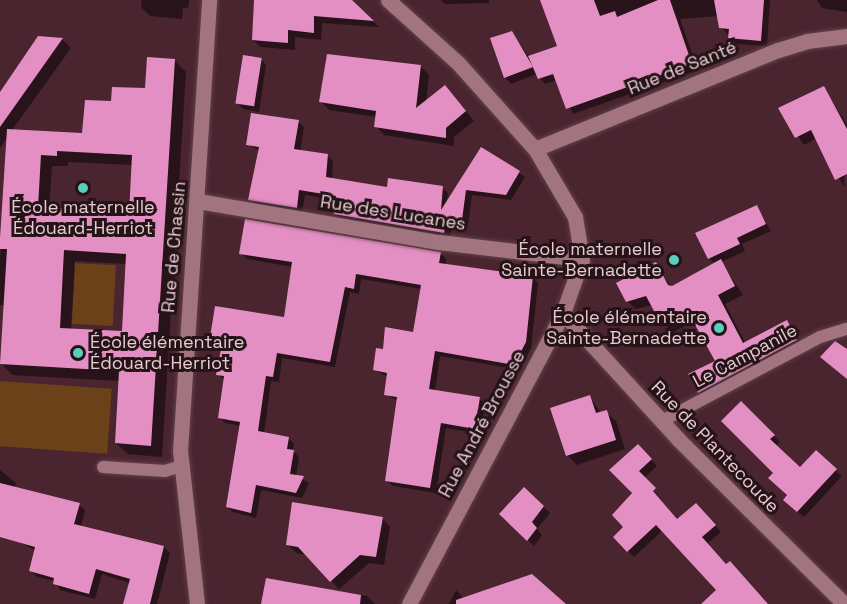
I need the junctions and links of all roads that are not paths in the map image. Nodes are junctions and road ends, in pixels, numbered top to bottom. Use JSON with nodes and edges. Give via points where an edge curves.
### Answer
{"nodes":[{"id":1,"x":210,"y":0,"type":"edge"},
{"id":2,"x":388,"y":0,"type":"edge"},
{"id":3,"x":847,"y":36,"type":"edge"},
{"id":4,"x":535,"y":149,"type":"junction"},
{"id":5,"x":198,"y":201,"type":"junction"},
{"id":6,"x":582,"y":259,"type":"junction"},
{"id":7,"x":563,"y":313,"type":"junction"},
{"id":8,"x":847,"y":329,"type":"edge"},
{"id":9,"x":662,"y":421,"type":"junction"},
{"id":10,"x":181,"y":466,"type":"junction"},
{"id":11,"x":103,"y":467,"type":"dead end"},
{"id":12,"x":197,"y":604,"type":"edge"},
{"id":13,"x":410,"y":604,"type":"edge"},
{"id":14,"x":844,"y":604,"type":"edge"}],
"edges":[{"from":1,"to":5,"type":"street","name":"Rue de Chassin"},
{"from":2,"to":4,"type":"street","via":[[458,63]]},
{"from":3,"to":4,"type":"street","name":"Rue de Santé","via":[[807,41],[778,50]]},
{"from":4,"to":6,"type":"street","via":[[575,217]]},
{"from":5,"to":6,"type":"street","name":"Rue des Lucanes","via":[[439,242]]},
{"from":5,"to":10,"type":"street","name":"Rue de Chassin"},
{"from":6,"to":7,"type":"street","name":"Rue André Brousse"},
{"from":7,"to":9,"type":"street","name":"Rue de Plantecoude"},
{"from":7,"to":13,"type":"street","name":"Rue André Brousse"},
{"from":8,"to":9,"type":"lane","name":"Le Campanile","via":[[820,337]]},
{"from":9,"to":14,"type":"street","name":"Rue de Plantecoude"},
{"from":10,"to":11,"type":"lane","via":[[165,471]]},
{"from":10,"to":12,"type":"street","name":"Rue de Chassin"}]}
